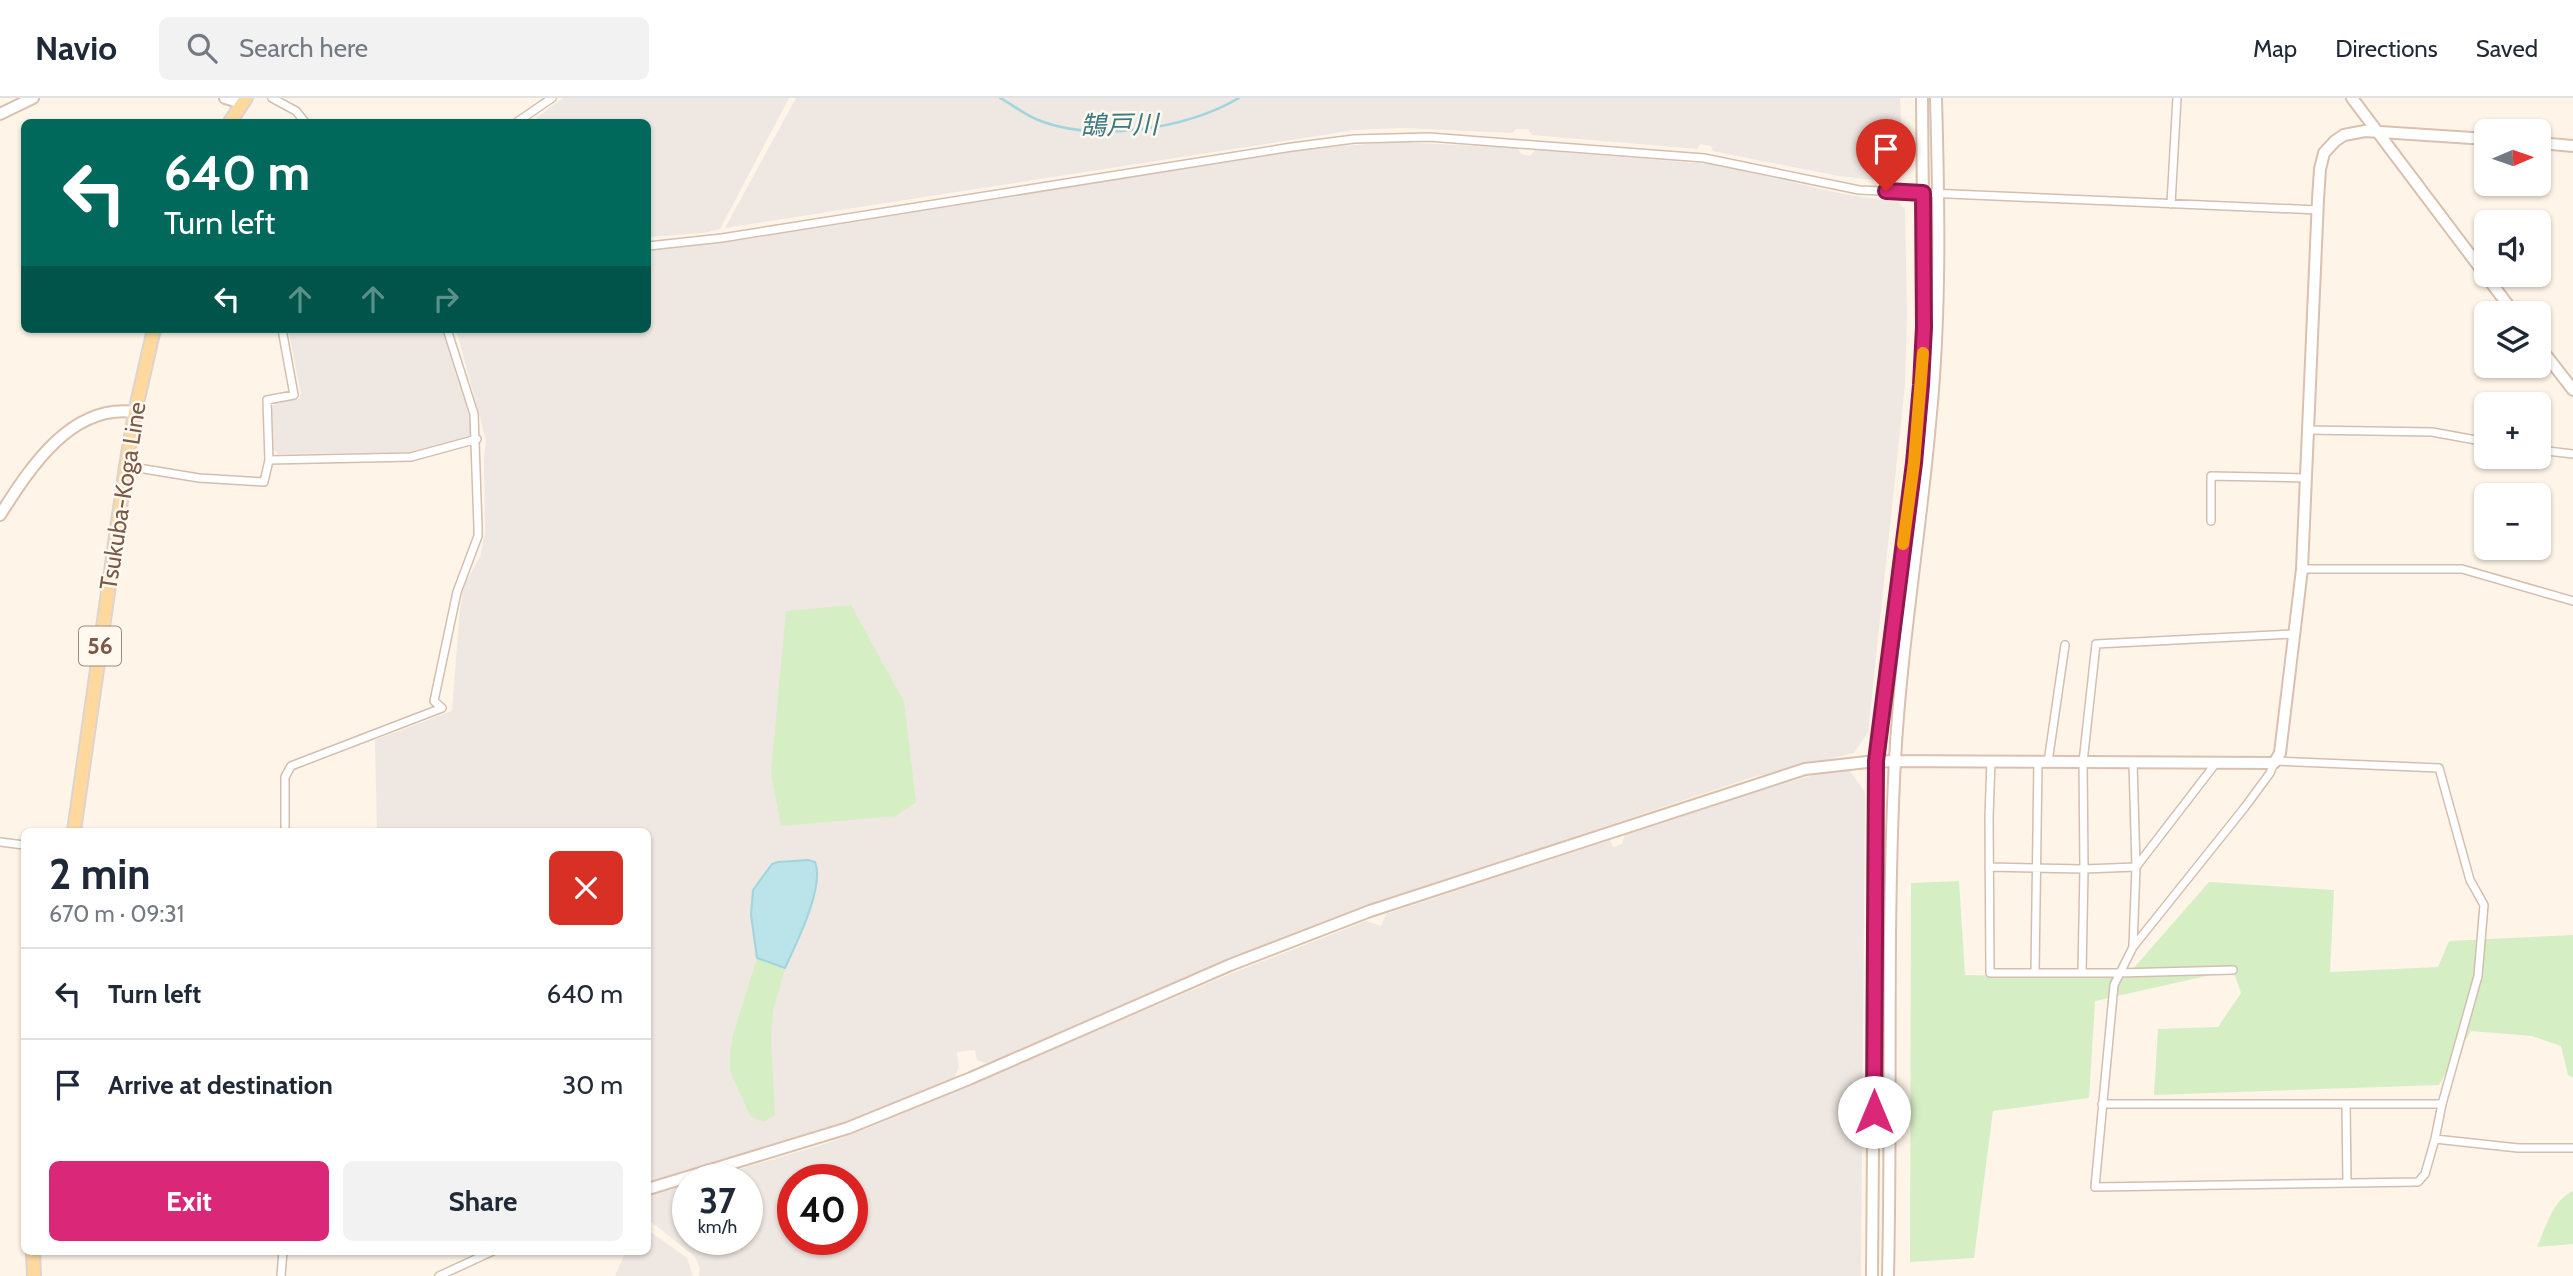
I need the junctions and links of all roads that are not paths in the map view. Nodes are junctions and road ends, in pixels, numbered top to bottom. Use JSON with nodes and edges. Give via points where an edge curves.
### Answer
{"nodes":[{"id":1,"x":33,"y":98,"type":"edge"},
{"id":2,"x":225,"y":98,"type":"edge"},
{"id":3,"x":272,"y":98,"type":"edge"},
{"id":4,"x":552,"y":98,"type":"edge"},
{"id":5,"x":1922,"y":98,"type":"edge"},
{"id":6,"x":1936,"y":98,"type":"edge"},
{"id":7,"x":2177,"y":98,"type":"edge"},
{"id":8,"x":2352,"y":98,"type":"edge"},
{"id":9,"x":244,"y":101,"type":"edge"},
{"id":10,"x":0,"y":114,"type":"edge"},
{"id":11,"x":232,"y":119,"type":"edge"},
{"id":12,"x":303,"y":119,"type":"edge"},
{"id":13,"x":521,"y":119,"type":"edge"},
{"id":14,"x":2377,"y":133,"type":"junction"},
{"id":15,"x":2474,"y":138,"type":"edge"},
{"id":16,"x":2552,"y":144,"type":"edge"},
{"id":17,"x":2573,"y":146,"type":"edge"},
{"id":18,"x":1923,"y":193,"type":"junction"},
{"id":19,"x":1939,"y":194,"type":"junction"},
{"id":20,"x":2171,"y":204,"type":"junction"},
{"id":21,"x":2318,"y":210,"type":"junction"},
{"id":22,"x":651,"y":246,"type":"edge"},
{"id":23,"x":2505,"y":301,"type":"edge"},
{"id":24,"x":154,"y":333,"type":"edge"},
{"id":25,"x":283,"y":333,"type":"edge"},
{"id":26,"x":448,"y":333,"type":"edge"},
{"id":27,"x":2551,"y":362,"type":"edge"},
{"id":28,"x":2573,"y":390,"type":"edge"},
{"id":29,"x":135,"y":412,"type":"junction"},
{"id":30,"x":2307,"y":430,"type":"junction"},
{"id":31,"x":477,"y":439,"type":"junction"},
{"id":32,"x":2474,"y":440,"type":"edge"},
{"id":33,"x":2551,"y":451,"type":"edge"},
{"id":34,"x":2573,"y":454,"type":"edge"},
{"id":35,"x":269,"y":460,"type":"junction"},
{"id":36,"x":126,"y":466,"type":"junction"},
{"id":37,"x":2306,"y":478,"type":"junction"},
{"id":38,"x":0,"y":515,"type":"edge"},
{"id":39,"x":2211,"y":521,"type":"dead end"},
{"id":40,"x":2302,"y":569,"type":"junction"},
{"id":41,"x":2573,"y":601,"type":"edge"},
{"id":42,"x":2294,"y":634,"type":"junction"},
{"id":43,"x":2065,"y":645,"type":"dead end"},
{"id":44,"x":1876,"y":761,"type":"junction"},
{"id":45,"x":1895,"y":761,"type":"junction"},
{"id":46,"x":1991,"y":761,"type":"junction"},
{"id":47,"x":2043,"y":761,"type":"junction"},
{"id":48,"x":2083,"y":762,"type":"junction"},
{"id":49,"x":2133,"y":762,"type":"junction"},
{"id":50,"x":2216,"y":762,"type":"junction"},
{"id":51,"x":2275,"y":762,"type":"junction"},
{"id":52,"x":74,"y":828,"type":"edge"},
{"id":53,"x":285,"y":828,"type":"edge"},
{"id":54,"x":0,"y":842,"type":"edge"},
{"id":55,"x":21,"y":845,"type":"edge"},
{"id":56,"x":1989,"y":867,"type":"junction"},
{"id":57,"x":2037,"y":867,"type":"junction"},
{"id":58,"x":2136,"y":867,"type":"junction"},
{"id":59,"x":2084,"y":869,"type":"junction"},
{"id":60,"x":2133,"y":947,"type":"junction"},
{"id":61,"x":2233,"y":970,"type":"dead end"},
{"id":62,"x":2035,"y":972,"type":"junction"},
{"id":63,"x":2082,"y":973,"type":"junction"},
{"id":64,"x":2118,"y":973,"type":"junction"},
{"id":65,"x":2102,"y":1104,"type":"junction"},
{"id":66,"x":2346,"y":1104,"type":"junction"},
{"id":67,"x":2442,"y":1104,"type":"junction"},
{"id":68,"x":2435,"y":1139,"type":"junction"},
{"id":69,"x":2573,"y":1149,"type":"edge"},
{"id":70,"x":2347,"y":1183,"type":"junction"},
{"id":71,"x":651,"y":1188,"type":"edge"},
{"id":72,"x":33,"y":1255,"type":"edge"},
{"id":73,"x":283,"y":1255,"type":"edge"},
{"id":74,"x":484,"y":1255,"type":"edge"},
{"id":75,"x":34,"y":1276,"type":"edge"},
{"id":76,"x":281,"y":1276,"type":"edge"},
{"id":77,"x":439,"y":1276,"type":"edge"},
{"id":78,"x":1872,"y":1276,"type":"edge"},
{"id":79,"x":1888,"y":1276,"type":"edge"}],
"edges":[{"from":1,"to":10,"type":"street"},
{"from":2,"to":9,"type":"street"},
{"from":3,"to":12,"type":"street"},
{"from":4,"to":13,"type":"street"},
{"from":5,"to":18,"type":"street"},
{"from":6,"to":19,"type":"street"},
{"from":7,"to":20,"type":"street"},
{"from":8,"to":14,"type":"street"},
{"from":9,"to":11,"type":"main road"},
{"from":14,"to":15,"type":"street"},
{"from":14,"to":21,"type":"street","via":[[2344,135],[2324,153]]},
{"from":14,"to":23,"type":"street"},
{"from":16,"to":17,"type":"street"},
{"from":18,"to":19,"type":"street"},
{"from":18,"to":22,"type":"street","via":[[1848,188],[1696,157],[1405,137],[1354,139]]},
{"from":18,"to":44,"type":"street","via":[[1921,385]]},
{"from":19,"to":20,"type":"street"},
{"from":19,"to":45,"type":"street","via":[[1930,424]]},
{"from":20,"to":21,"type":"street"},
{"from":21,"to":30,"type":"street"},
{"from":24,"to":29,"type":"main road","name":"Tsukuba-Koga Line","number":"56"},
{"from":25,"to":35,"type":"street","via":[[294,395],[267,400]]},
{"from":26,"to":31,"type":"street","via":[[474,414]]},
{"from":27,"to":28,"type":"street"},
{"from":29,"to":36,"type":"main road","name":"Tsukuba-Koga Line","number":"56"},
{"from":29,"to":38,"type":"street","via":[[102,413],[66,433],[41,457]]},
{"from":30,"to":32,"type":"street","via":[[2432,432]]},
{"from":30,"to":37,"type":"street"},
{"from":31,"to":35,"type":"street","via":[[411,457]]},
{"from":31,"to":53,"type":"street","via":[[478,536],[457,593],[434,701],[442,708],[291,766],[285,777]]},
{"from":33,"to":34,"type":"street"},
{"from":35,"to":36,"type":"street","via":[[264,482],[199,478]]},
{"from":36,"to":52,"type":"main road","name":"Tsukuba-Koga Line","number":"56"},
{"from":37,"to":39,"type":"street","via":[[2211,476]]},
{"from":37,"to":40,"type":"street"},
{"from":40,"to":41,"type":"street","via":[[2462,569]]},
{"from":40,"to":42,"type":"street"},
{"from":42,"to":48,"type":"street","via":[[2096,644]]},
{"from":42,"to":51,"type":"street","via":[[2280,753]]},
{"from":43,"to":47,"type":"street"},
{"from":44,"to":45,"type":"street"},
{"from":44,"to":71,"type":"street","via":[[1777,776],[1370,911],[1230,965],[848,1128]]},
{"from":44,"to":78,"type":"street"},
{"from":45,"to":46,"type":"street"},
{"from":45,"to":79,"type":"street","via":[[1888,998]]},
{"from":46,"to":47,"type":"street"},
{"from":46,"to":56,"type":"street"},
{"from":47,"to":48,"type":"street"},
{"from":47,"to":57,"type":"street"},
{"from":48,"to":49,"type":"street"},
{"from":48,"to":59,"type":"street"},
{"from":49,"to":50,"type":"street"},
{"from":49,"to":58,"type":"street"},
{"from":50,"to":51,"type":"street"},
{"from":50,"to":58,"type":"street"},
{"from":51,"to":60,"type":"street","via":[[2177,896]]},
{"from":51,"to":67,"type":"street","via":[[2439,768],[2470,880],[2484,905],[2478,976]]},
{"from":54,"to":55,"type":"street"},
{"from":56,"to":57,"type":"street"},
{"from":56,"to":62,"type":"street","via":[[1990,972]]},
{"from":57,"to":59,"type":"street"},
{"from":57,"to":62,"type":"street"},
{"from":58,"to":59,"type":"street"},
{"from":58,"to":60,"type":"street"},
{"from":59,"to":63,"type":"street"},
{"from":60,"to":64,"type":"street"},
{"from":61,"to":64,"type":"street"},
{"from":62,"to":63,"type":"street"},
{"from":63,"to":64,"type":"street"},
{"from":64,"to":65,"type":"street"},
{"from":65,"to":66,"type":"street"},
{"from":65,"to":70,"type":"street","via":[[2095,1187]]},
{"from":66,"to":67,"type":"street"},
{"from":66,"to":70,"type":"street"},
{"from":67,"to":68,"type":"street"},
{"from":68,"to":69,"type":"street"},
{"from":68,"to":70,"type":"street","via":[[2425,1174],[2418,1182]]},
{"from":72,"to":75,"type":"main road"},
{"from":73,"to":76,"type":"street"},
{"from":74,"to":77,"type":"street"}]}
